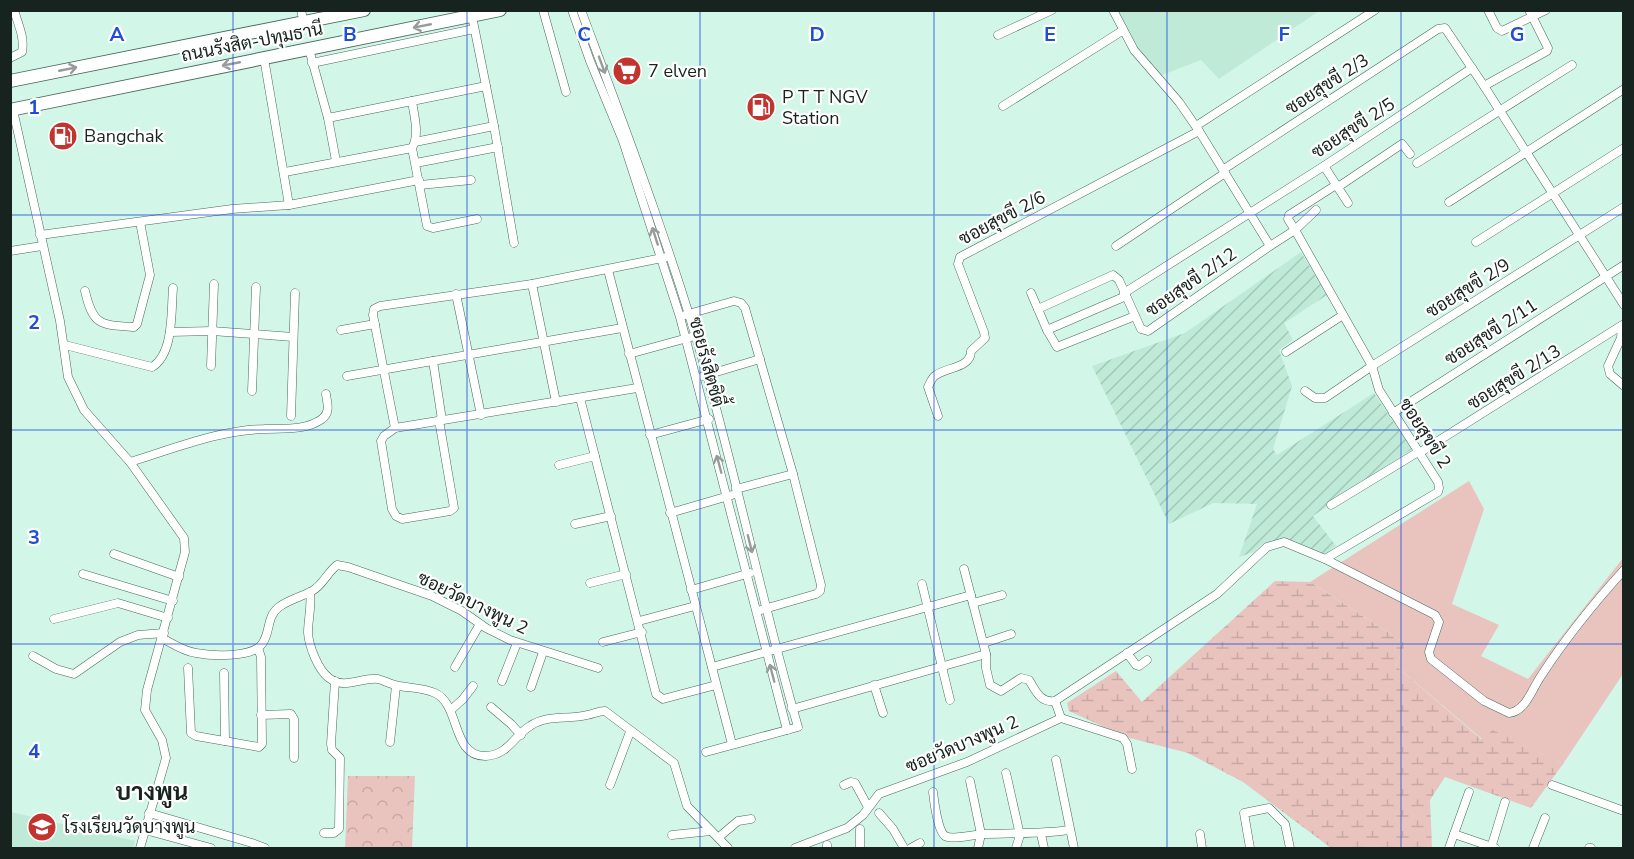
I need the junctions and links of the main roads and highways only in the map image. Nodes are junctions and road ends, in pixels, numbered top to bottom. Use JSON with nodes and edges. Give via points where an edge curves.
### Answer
{"nodes":[{"id":1,"x":364,"y":10,"type":"edge"},
{"id":2,"x":500,"y":10,"type":"edge"},
{"id":3,"x":10,"y":81,"type":"edge"},
{"id":4,"x":12,"y":110,"type":"edge"}],
"edges":[{"from":3,"to":1,"type":"main road","name":"ถนนรังสิต-ปทุมธานี","one_way":true},
{"from":2,"to":4,"type":"main road","name":"ถนนรังสิต-ปทุมธานี","one_way":true,"via":[[473,23],[309,49]]}]}
